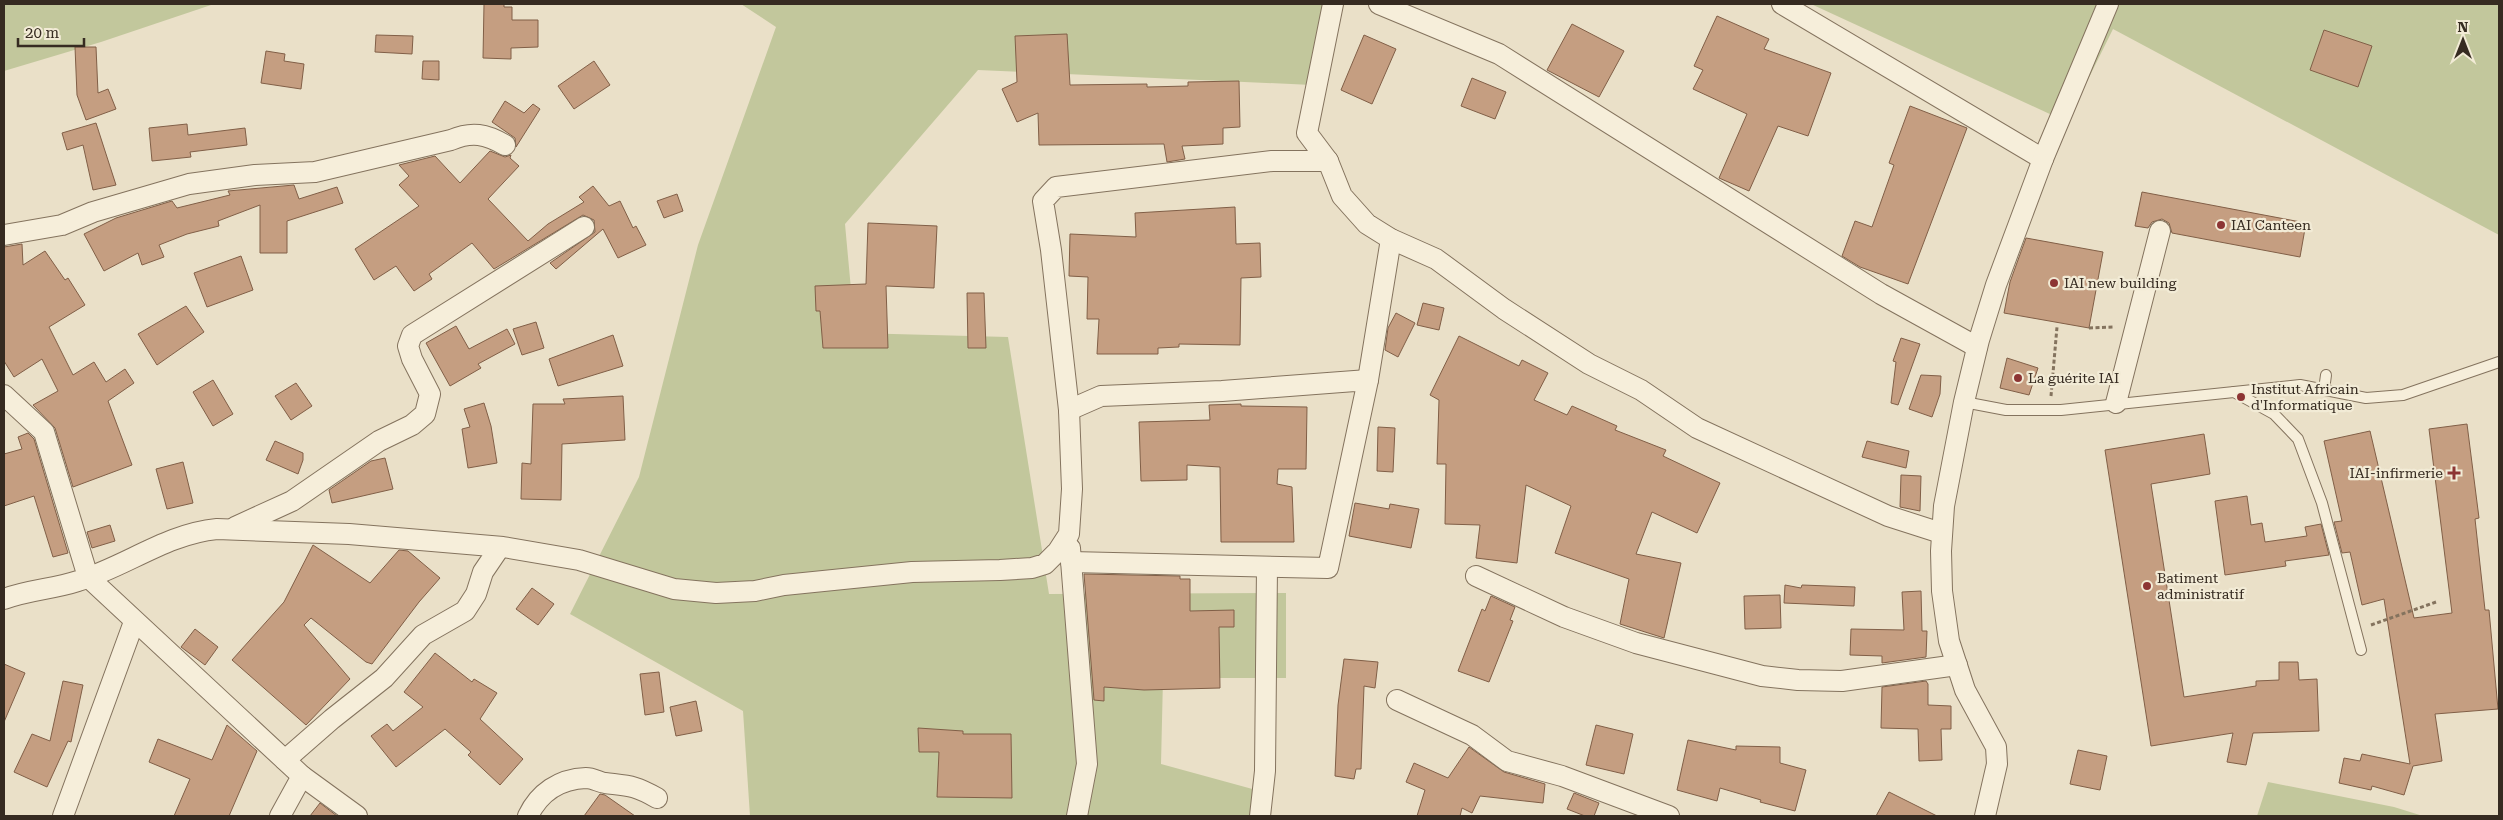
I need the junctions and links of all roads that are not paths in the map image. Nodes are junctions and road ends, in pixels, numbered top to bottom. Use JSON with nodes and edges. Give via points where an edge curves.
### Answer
{"nodes":[{"id":1,"x":1333,"y":4,"type":"edge"},
{"id":2,"x":1379,"y":4,"type":"edge"},
{"id":3,"x":1782,"y":4,"type":"edge"},
{"id":4,"x":2108,"y":4,"type":"edge"},
{"id":5,"x":505,"y":145,"type":"dead end"},
{"id":6,"x":2042,"y":159,"type":"junction"},
{"id":7,"x":1328,"y":161,"type":"junction"},
{"id":8,"x":584,"y":227,"type":"dead end"},
{"id":9,"x":2160,"y":231,"type":"dead end"},
{"id":10,"x":4,"y":235,"type":"edge"},
{"id":11,"x":1391,"y":239,"type":"junction"},
{"id":12,"x":1977,"y":347,"type":"junction"},
{"id":13,"x":2499,"y":362,"type":"edge"},
{"id":14,"x":2326,"y":375,"type":"dead end"},
{"id":15,"x":1368,"y":380,"type":"junction"},
{"id":16,"x":2324,"y":390,"type":"junction"},
{"id":17,"x":2234,"y":392,"type":"junction"},
{"id":18,"x":4,"y":395,"type":"edge"},
{"id":19,"x":1964,"y":402,"type":"junction"},
{"id":20,"x":2116,"y":403,"type":"junction"},
{"id":21,"x":1069,"y":410,"type":"junction"},
{"id":22,"x":230,"y":529,"type":"junction"},
{"id":23,"x":1942,"y":533,"type":"junction"},
{"id":24,"x":1069,"y":534,"type":"junction"},
{"id":25,"x":500,"y":547,"type":"junction"},
{"id":26,"x":1071,"y":562,"type":"junction"},
{"id":27,"x":1267,"y":567,"type":"junction"},
{"id":28,"x":1476,"y":576,"type":"dead end"},
{"id":29,"x":88,"y":577,"type":"junction"},
{"id":30,"x":4,"y":599,"type":"edge"},
{"id":31,"x":134,"y":622,"type":"junction"},
{"id":32,"x":2361,"y":650,"type":"dead end"},
{"id":33,"x":1957,"y":665,"type":"junction"},
{"id":34,"x":1397,"y":700,"type":"dead end"},
{"id":35,"x":286,"y":760,"type":"junction"},
{"id":36,"x":302,"y":776,"type":"junction"},
{"id":37,"x":657,"y":798,"type":"dead end"},
{"id":38,"x":63,"y":816,"type":"edge"},
{"id":39,"x":280,"y":816,"type":"edge"},
{"id":40,"x":357,"y":816,"type":"edge"},
{"id":41,"x":528,"y":816,"type":"edge"},
{"id":42,"x":1077,"y":816,"type":"edge"},
{"id":43,"x":1260,"y":816,"type":"edge"},
{"id":44,"x":1669,"y":816,"type":"edge"},
{"id":45,"x":1985,"y":816,"type":"edge"}],
"edges":[{"from":1,"to":7,"type":"street","via":[[1307,133]]},
{"from":2,"to":12,"type":"street","via":[[1499,54],[1881,294]]},
{"from":3,"to":6,"type":"street"},
{"from":4,"to":6,"type":"street"},
{"from":5,"to":10,"type":"street","via":[[486,134],[463,135],[316,172],[255,175],[189,184],[93,212],[62,225]]},
{"from":6,"to":12,"type":"street"},
{"from":7,"to":11,"type":"street","via":[[1342,196],[1367,224]]},
{"from":7,"to":21,"type":"street","via":[[1272,161],[1056,187],[1043,201]]},
{"from":8,"to":22,"type":"street","via":[[412,334],[408,346],[430,394],[424,414],[292,501]]},
{"from":9,"to":20,"type":"street"},
{"from":11,"to":15,"type":"street"},
{"from":11,"to":23,"type":"street","via":[[1436,259],[1504,309],[1589,364],[1641,390],[1697,428],[1888,516]]},
{"from":12,"to":19,"type":"street"},
{"from":13,"to":16,"type":"lane","via":[[2403,395],[2366,398]]},
{"from":14,"to":16,"type":"lane"},
{"from":15,"to":21,"type":"street","via":[[1101,396]]},
{"from":15,"to":27,"type":"street","via":[[1328,568]]},
{"from":16,"to":17,"type":"lane","via":[[2300,385]]},
{"from":17,"to":20,"type":"lane"},
{"from":17,"to":32,"type":"lane","via":[[2274,414],[2298,439],[2322,502]]},
{"from":18,"to":29,"type":"street","via":[[44,432]]},
{"from":19,"to":20,"type":"lane","via":[[2006,410],[2050,410]]},
{"from":19,"to":23,"type":"street"},
{"from":21,"to":24,"type":"street","via":[[1072,489]]},
{"from":22,"to":25,"type":"street","via":[[349,534]]},
{"from":22,"to":29,"type":"street","via":[[198,531],[170,540]]},
{"from":23,"to":33,"type":"street","via":[[1942,591],[1949,641]]},
{"from":24,"to":25,"type":"street","via":[[1044,564],[1032,568],[912,572],[716,593],[674,589],[579,560]]},
{"from":24,"to":26,"type":"street"},
{"from":25,"to":35,"type":"street","via":[[483,572],[476,594],[465,611],[424,635],[384,678]]},
{"from":26,"to":27,"type":"street"},
{"from":26,"to":42,"type":"street","via":[[1087,764]]},
{"from":27,"to":43,"type":"street","via":[[1265,771]]},
{"from":28,"to":33,"type":"street","via":[[1564,616],[1636,643],[1762,676],[1842,681]]},
{"from":29,"to":30,"type":"street"},
{"from":29,"to":31,"type":"street"},
{"from":31,"to":35,"type":"street"},
{"from":31,"to":38,"type":"street"},
{"from":33,"to":45,"type":"street","via":[[1965,690],[1996,747],[1998,764]]},
{"from":34,"to":44,"type":"street","via":[[1472,735],[1508,761],[1562,776]]},
{"from":35,"to":36,"type":"street"},
{"from":36,"to":39,"type":"street"},
{"from":36,"to":40,"type":"street"},
{"from":37,"to":41,"type":"street","via":[[631,785],[588,778],[547,790],[539,796]]}]}
